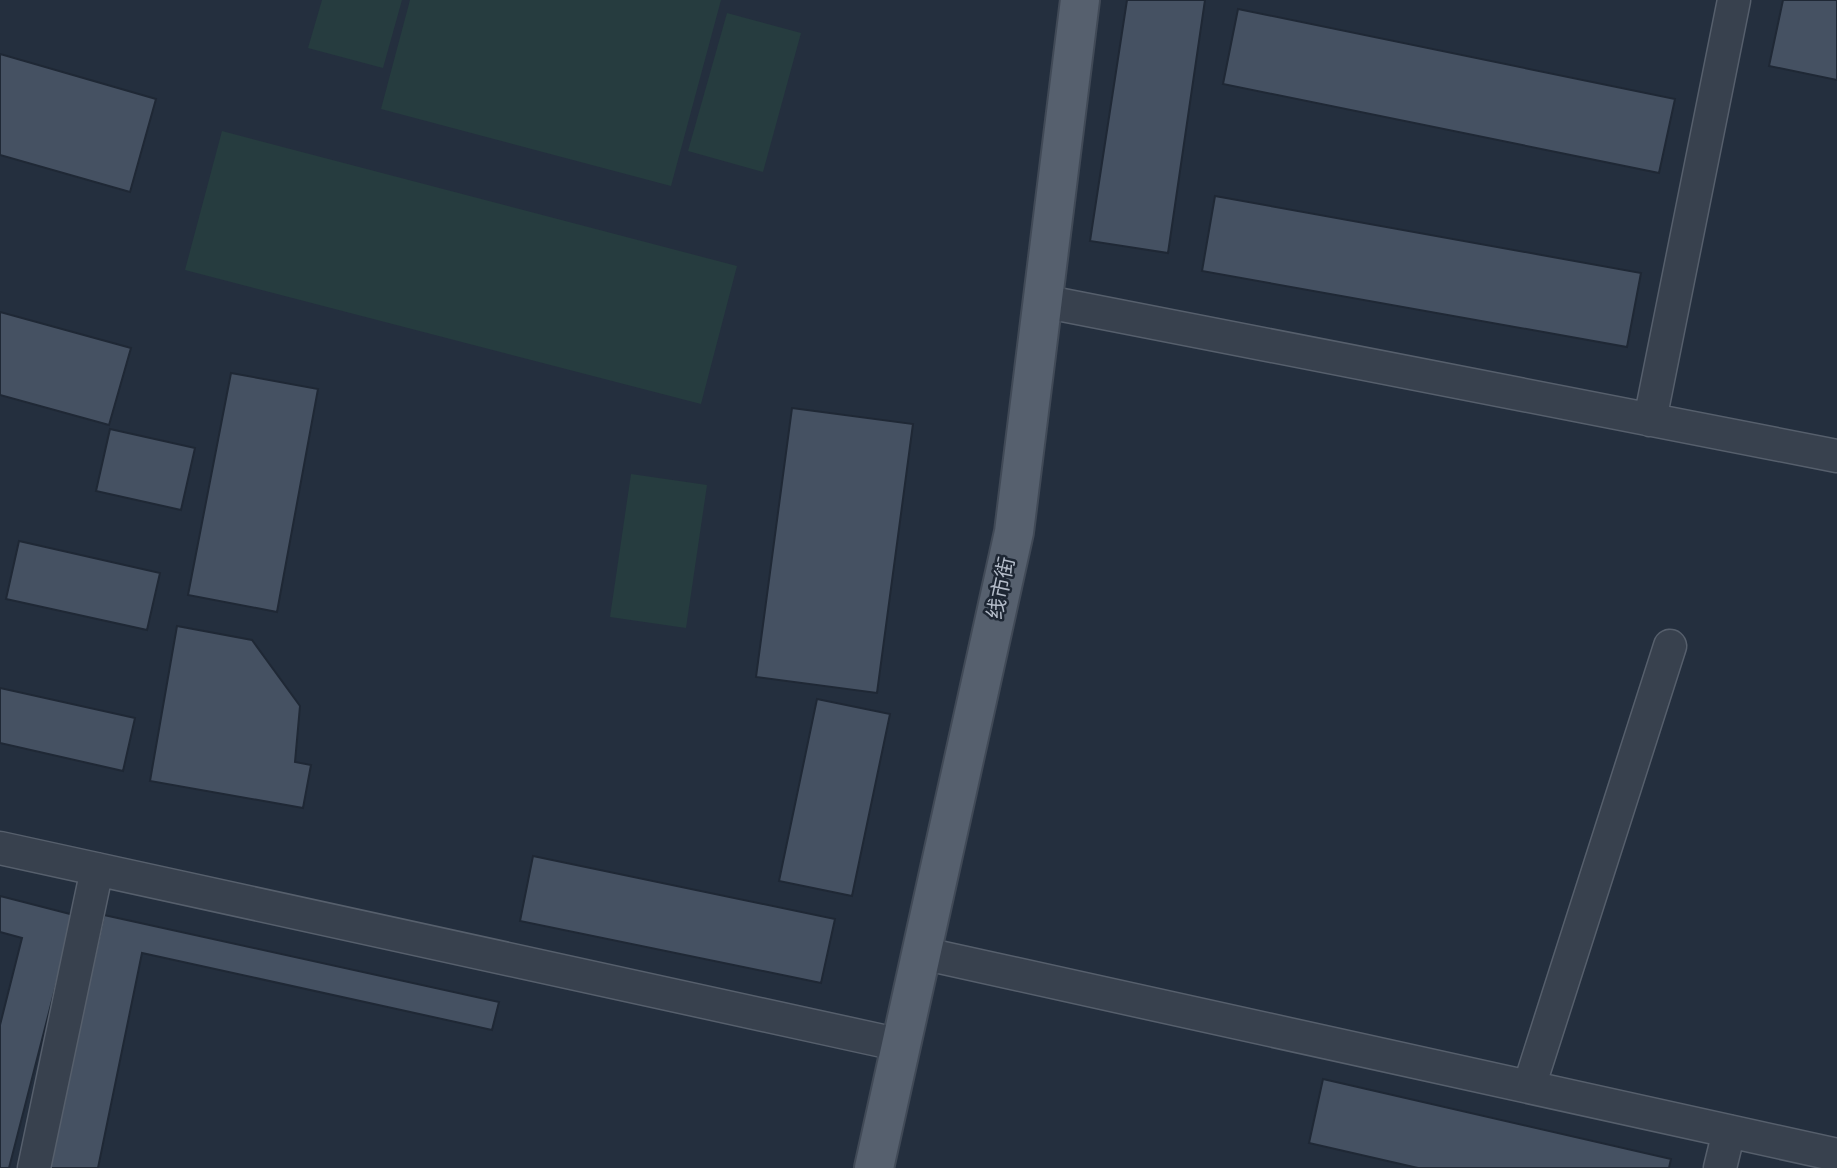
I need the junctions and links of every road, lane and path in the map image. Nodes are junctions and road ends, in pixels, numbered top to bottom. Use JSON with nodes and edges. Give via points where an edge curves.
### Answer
{"nodes":[{"id":1,"x":1080,"y":0,"type":"edge"},
{"id":2,"x":1734,"y":0,"type":"edge"},
{"id":3,"x":1042,"y":301,"type":"junction"},
{"id":4,"x":1650,"y":420,"type":"junction"},
{"id":5,"x":1837,"y":456,"type":"edge"},
{"id":6,"x":1670,"y":646,"type":"dead end"},
{"id":7,"x":0,"y":848,"type":"edge"},
{"id":8,"x":97,"y":869,"type":"junction"},
{"id":9,"x":921,"y":953,"type":"junction"},
{"id":10,"x":901,"y":1045,"type":"junction"},
{"id":11,"x":1529,"y":1087,"type":"junction"},
{"id":12,"x":1729,"y":1131,"type":"junction"},
{"id":13,"x":1837,"y":1155,"type":"edge"},
{"id":14,"x":34,"y":1168,"type":"edge"},
{"id":15,"x":874,"y":1168,"type":"edge"},
{"id":16,"x":1720,"y":1168,"type":"edge"}],
"edges":[{"from":1,"to":3,"type":"main road","name":"线市街"},
{"from":2,"to":4,"type":"street"},
{"from":3,"to":4,"type":"street"},
{"from":3,"to":9,"type":"main road","name":"线市街","via":[[1014,532]]},
{"from":4,"to":5,"type":"street"},
{"from":6,"to":11,"type":"street"},
{"from":7,"to":8,"type":"street"},
{"from":8,"to":10,"type":"street"},
{"from":8,"to":14,"type":"street"},
{"from":9,"to":10,"type":"main road","name":"线市街"},
{"from":9,"to":11,"type":"street"},
{"from":10,"to":15,"type":"main road","name":"线市街"},
{"from":11,"to":12,"type":"street"},
{"from":12,"to":13,"type":"street"},
{"from":12,"to":16,"type":"street"}]}
